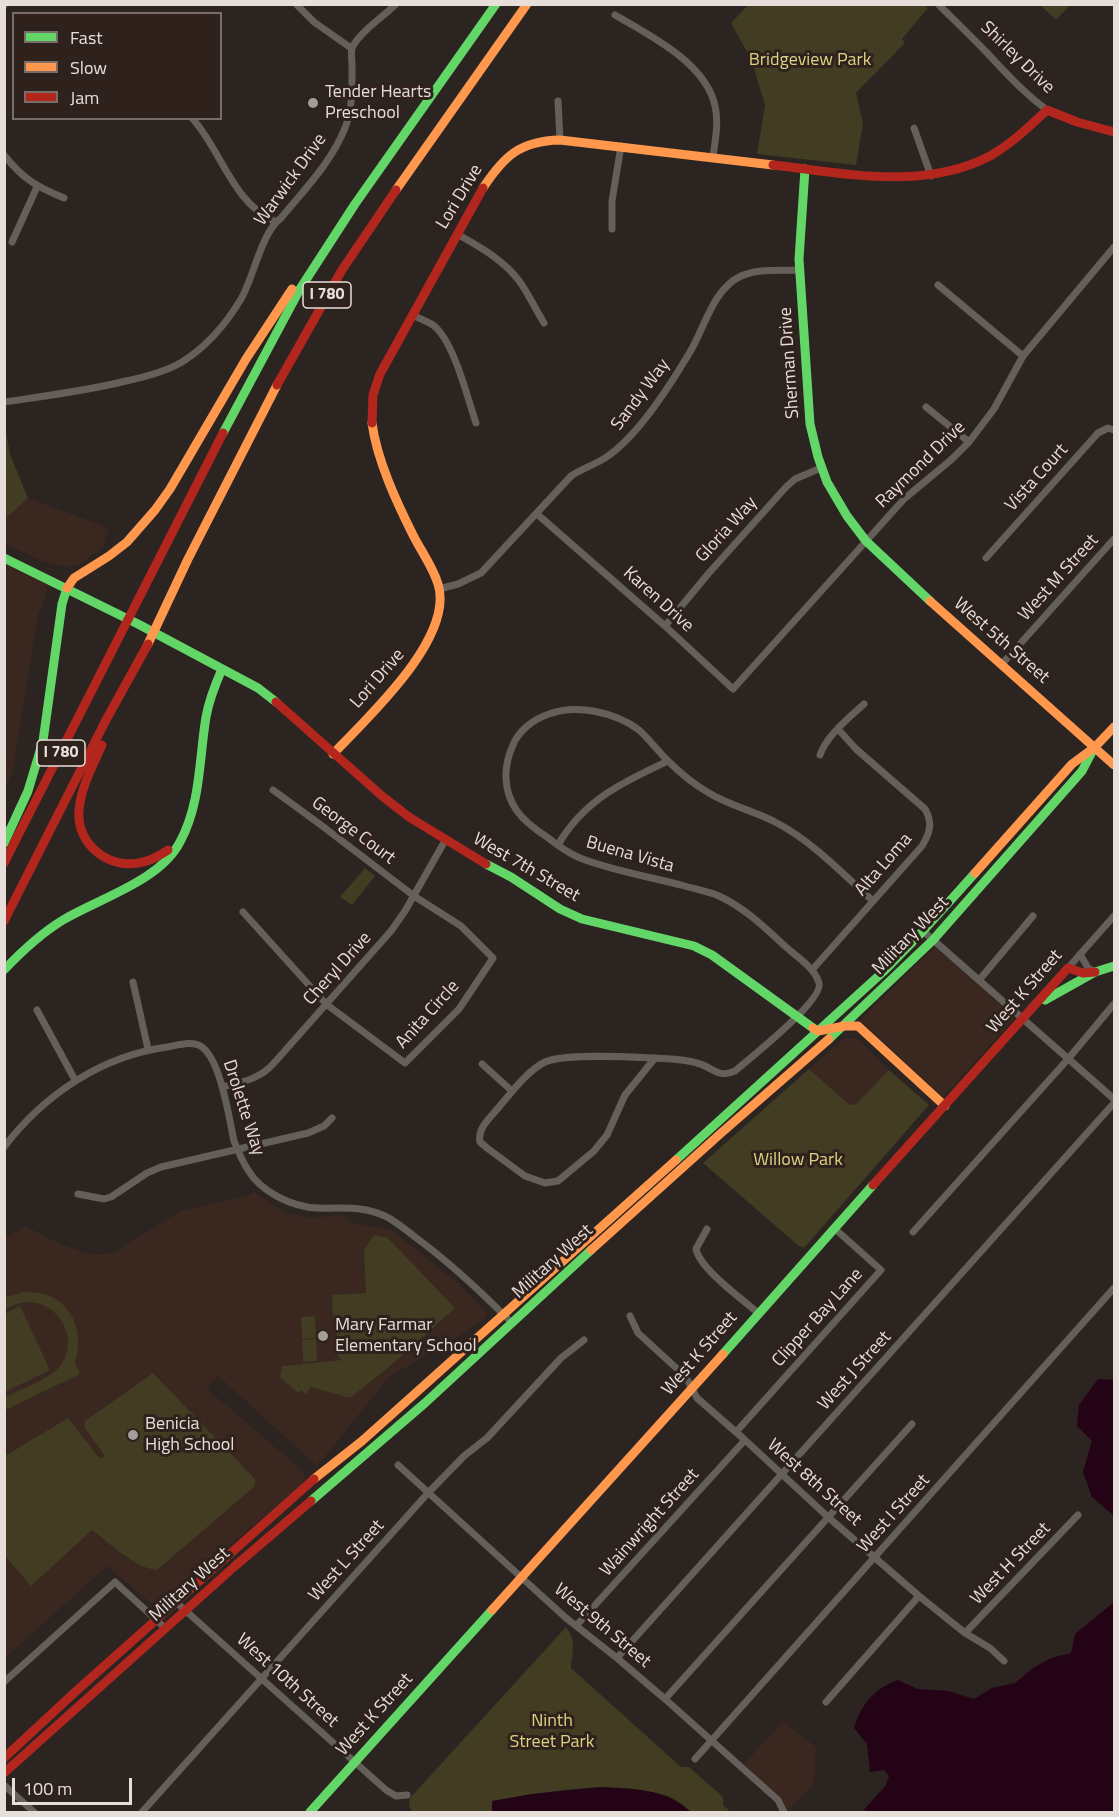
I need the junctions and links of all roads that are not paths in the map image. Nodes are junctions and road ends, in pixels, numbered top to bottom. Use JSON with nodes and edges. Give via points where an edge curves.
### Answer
{"nodes":[{"id":1,"x":296,"y":4,"type":"edge"},
{"id":2,"x":396,"y":4,"type":"edge"},
{"id":3,"x":496,"y":4,"type":"edge"},
{"id":4,"x":527,"y":4,"type":"edge"},
{"id":5,"x":938,"y":4,"type":"edge"},
{"id":6,"x":615,"y":15,"type":"dead end"},
{"id":7,"x":351,"y":48,"type":"junction"},
{"id":8,"x":558,"y":101,"type":"dead end"},
{"id":9,"x":1047,"y":110,"type":"junction"},
{"id":10,"x":194,"y":120,"type":"edge"},
{"id":11,"x":914,"y":129,"type":"dead end"},
{"id":12,"x":1114,"y":132,"type":"edge"},
{"id":13,"x":560,"y":140,"type":"junction"},
{"id":14,"x":621,"y":146,"type":"junction"},
{"id":15,"x":4,"y":155,"type":"edge"},
{"id":16,"x":713,"y":157,"type":"junction"},
{"id":17,"x":805,"y":169,"type":"junction"},
{"id":18,"x":931,"y":176,"type":"junction"},
{"id":19,"x":37,"y":187,"type":"junction"},
{"id":20,"x":64,"y":198,"type":"dead end"},
{"id":21,"x":276,"y":222,"type":"junction"},
{"id":22,"x":612,"y":229,"type":"dead end"},
{"id":23,"x":457,"y":234,"type":"junction"},
{"id":24,"x":12,"y":242,"type":"dead end"},
{"id":25,"x":329,"y":243,"type":"junction"},
{"id":26,"x":1114,"y":247,"type":"edge"},
{"id":27,"x":800,"y":270,"type":"junction"},
{"id":28,"x":938,"y":285,"type":"dead end"},
{"id":29,"x":412,"y":315,"type":"junction"},
{"id":30,"x":544,"y":323,"type":"dead end"},
{"id":31,"x":1023,"y":356,"type":"junction"},
{"id":32,"x":4,"y":402,"type":"edge"},
{"id":33,"x":926,"y":407,"type":"dead end"},
{"id":34,"x":476,"y":423,"type":"dead end"},
{"id":35,"x":1114,"y":430,"type":"edge"},
{"id":36,"x":969,"y":442,"type":"junction"},
{"id":37,"x":821,"y":468,"type":"junction"},
{"id":38,"x":537,"y":514,"type":"junction"},
{"id":39,"x":1114,"y":539,"type":"edge"},
{"id":40,"x":866,"y":541,"type":"junction"},
{"id":41,"x":4,"y":558,"type":"edge"},
{"id":42,"x":986,"y":558,"type":"dead end"},
{"id":43,"x":66,"y":589,"type":"junction"},
{"id":44,"x":439,"y":589,"type":"junction"},
{"id":45,"x":665,"y":626,"type":"junction"},
{"id":46,"x":756,"y":664,"type":"joint"},
{"id":47,"x":1002,"y":664,"type":"junction"},
{"id":48,"x":222,"y":669,"type":"junction"},
{"id":49,"x":864,"y":704,"type":"dead end"},
{"id":50,"x":116,"y":706,"type":"junction"},
{"id":51,"x":1114,"y":727,"type":"edge"},
{"id":52,"x":838,"y":729,"type":"junction"},
{"id":53,"x":1095,"y":747,"type":"junction"},
{"id":54,"x":333,"y":754,"type":"junction"},
{"id":55,"x":820,"y":755,"type":"dead end"},
{"id":56,"x":668,"y":761,"type":"junction"},
{"id":57,"x":1114,"y":765,"type":"edge"},
{"id":58,"x":273,"y":790,"type":"dead end"},
{"id":59,"x":183,"y":833,"type":"junction"},
{"id":60,"x":446,"y":839,"type":"junction"},
{"id":61,"x":4,"y":843,"type":"edge"},
{"id":62,"x":558,"y":845,"type":"junction"},
{"id":63,"x":4,"y":863,"type":"edge"},
{"id":64,"x":414,"y":896,"type":"junction"},
{"id":65,"x":873,"y":901,"type":"junction"},
{"id":66,"x":243,"y":912,"type":"dead end"},
{"id":67,"x":1033,"y":916,"type":"dead end"},
{"id":68,"x":1114,"y":916,"type":"edge"},
{"id":69,"x":4,"y":921,"type":"edge"},
{"id":70,"x":923,"y":931,"type":"junction"},
{"id":71,"x":933,"y":940,"type":"junction"},
{"id":72,"x":1080,"y":954,"type":"junction"},
{"id":73,"x":1114,"y":966,"type":"edge"},
{"id":74,"x":1068,"y":968,"type":"junction"},
{"id":75,"x":4,"y":970,"type":"edge"},
{"id":76,"x":812,"y":970,"type":"junction"},
{"id":77,"x":1095,"y":972,"type":"junction"},
{"id":78,"x":980,"y":979,"type":"junction"},
{"id":79,"x":133,"y":982,"type":"dead end"},
{"id":80,"x":326,"y":1004,"type":"junction"},
{"id":81,"x":1114,"y":1004,"type":"edge"},
{"id":82,"x":1035,"y":1006,"type":"junction"},
{"id":83,"x":37,"y":1010,"type":"dead end"},
{"id":84,"x":797,"y":1017,"type":"junction"},
{"id":85,"x":1023,"y":1019,"type":"junction"},
{"id":86,"x":845,"y":1026,"type":"junction"},
{"id":87,"x":818,"y":1031,"type":"junction"},
{"id":88,"x":148,"y":1049,"type":"junction"},
{"id":89,"x":655,"y":1058,"type":"junction"},
{"id":90,"x":1068,"y":1059,"type":"junction"},
{"id":91,"x":483,"y":1064,"type":"dead end"},
{"id":92,"x":75,"y":1080,"type":"junction"},
{"id":93,"x":222,"y":1087,"type":"junction"},
{"id":94,"x":512,"y":1091,"type":"junction"},
{"id":95,"x":1114,"y":1101,"type":"edge"},
{"id":96,"x":945,"y":1106,"type":"junction"},
{"id":97,"x":332,"y":1118,"type":"dead end"},
{"id":98,"x":4,"y":1147,"type":"edge"},
{"id":99,"x":238,"y":1150,"type":"junction"},
{"id":100,"x":78,"y":1194,"type":"dead end"},
{"id":101,"x":834,"y":1228,"type":"junction"},
{"id":102,"x":707,"y":1229,"type":"dead end"},
{"id":103,"x":913,"y":1232,"type":"dead end"},
{"id":104,"x":1114,"y":1288,"type":"edge"},
{"id":105,"x":758,"y":1313,"type":"junction"},
{"id":106,"x":630,"y":1316,"type":"dead end"},
{"id":107,"x":508,"y":1318,"type":"junction"},
{"id":108,"x":584,"y":1340,"type":"dead end"},
{"id":109,"x":692,"y":1389,"type":"junction"},
{"id":110,"x":912,"y":1424,"type":"dead end"},
{"id":111,"x":736,"y":1432,"type":"junction"},
{"id":112,"x":745,"y":1440,"type":"junction"},
{"id":113,"x":398,"y":1465,"type":"dead end"},
{"id":114,"x":782,"y":1474,"type":"junction"},
{"id":115,"x":428,"y":1493,"type":"junction"},
{"id":116,"x":1078,"y":1515,"type":"dead end"},
{"id":117,"x":828,"y":1517,"type":"junction"},
{"id":118,"x":875,"y":1557,"type":"junction"},
{"id":119,"x":520,"y":1577,"type":"junction"},
{"id":120,"x":919,"y":1596,"type":"junction"},
{"id":121,"x":177,"y":1603,"type":"junction"},
{"id":122,"x":185,"y":1611,"type":"junction"},
{"id":123,"x":158,"y":1620,"type":"junction"},
{"id":124,"x":576,"y":1626,"type":"junction"},
{"id":125,"x":165,"y":1628,"type":"junction"},
{"id":126,"x":965,"y":1633,"type":"junction"},
{"id":127,"x":617,"y":1658,"type":"junction"},
{"id":128,"x":1004,"y":1661,"type":"dead end"},
{"id":129,"x":262,"y":1679,"type":"junction"},
{"id":130,"x":4,"y":1682,"type":"edge"},
{"id":131,"x":665,"y":1699,"type":"junction"},
{"id":132,"x":826,"y":1702,"type":"dead end"},
{"id":133,"x":712,"y":1740,"type":"junction"},
{"id":134,"x":4,"y":1758,"type":"edge"},
{"id":135,"x":695,"y":1759,"type":"dead end"},
{"id":136,"x":356,"y":1763,"type":"junction"},
{"id":137,"x":4,"y":1773,"type":"edge"},
{"id":138,"x":4,"y":1785,"type":"edge"},
{"id":139,"x":407,"y":1795,"type":"dead end"},
{"id":140,"x":34,"y":1812,"type":"edge"},
{"id":141,"x":142,"y":1812,"type":"edge"},
{"id":142,"x":310,"y":1812,"type":"edge"},
{"id":143,"x":784,"y":1812,"type":"edge"}],
"edges":[{"from":1,"to":7,"type":"street"},
{"from":2,"to":7,"type":"street"},
{"from":3,"to":25,"type":"main road","number":"I 780"},
{"from":4,"to":50,"type":"main road","number":"I 780","via":[[342,270],[272,395]]},
{"from":5,"to":9,"type":"street","name":"Shirley Drive","via":[[1015,85]]},
{"from":6,"to":16,"type":"street","via":[[672,50],[705,82],[716,109]]},
{"from":7,"to":21,"type":"street","name":"Warwick Drive","via":[[346,127],[322,169]]},
{"from":8,"to":13,"type":"street"},
{"from":9,"to":12,"type":"main road","name":"Shirley Drive"},
{"from":9,"to":18,"type":"main road","name":"Lori Drive","via":[[1000,151],[965,167]]},
{"from":10,"to":21,"type":"street","via":[[246,202]]},
{"from":11,"to":18,"type":"street"},
{"from":13,"to":14,"type":"main road","name":"Lori Drive"},
{"from":13,"to":23,"type":"main road","name":"Lori Drive","via":[[533,143],[508,154],[491,175]]},
{"from":14,"to":16,"type":"main road","name":"Lori Drive"},
{"from":14,"to":22,"type":"street","via":[[612,201]]},
{"from":15,"to":19,"type":"street","via":[[15,170]]},
{"from":16,"to":17,"type":"main road","name":"Lori Drive"},
{"from":17,"to":18,"type":"main road","name":"Lori Drive","via":[[891,177]]},
{"from":17,"to":27,"type":"main road","name":"Sherman Drive"},
{"from":19,"to":20,"type":"street"},
{"from":19,"to":24,"type":"street"},
{"from":21,"to":32,"type":"street","name":"Warwick Drive","via":[[242,297],[207,344],[194,354],[149,376]]},
{"from":23,"to":29,"type":"main road","name":"Lori Drive"},
{"from":23,"to":30,"type":"street","via":[[509,269]]},
{"from":25,"to":43,"type":"main road","via":[[269,323],[155,510],[127,542],[74,578]]},
{"from":25,"to":63,"type":"main road","number":"I 780","via":[[272,339]]},
{"from":26,"to":31,"type":"street","name":"Raymond Drive"},
{"from":27,"to":37,"type":"main road","name":"Sherman Drive","via":[[810,424]]},
{"from":27,"to":38,"type":"street","name":"Sandy Way","via":[[758,271],[732,282],[719,296],[667,389],[624,444],[571,476]]},
{"from":28,"to":31,"type":"street"},
{"from":29,"to":34,"type":"street","via":[[434,326],[444,338]]},
{"from":29,"to":44,"type":"main road","name":"Lori Drive","via":[[378,378],[372,394],[371,421],[391,486]]},
{"from":31,"to":36,"type":"street","name":"Raymond Drive","via":[[994,409]]},
{"from":33,"to":36,"type":"street"},
{"from":35,"to":42,"type":"street","name":"Vista Court","via":[[1108,428],[1098,433]]},
{"from":36,"to":40,"type":"street","name":"Raymond Drive","via":[[904,499]]},
{"from":37,"to":40,"type":"main road","name":"Sherman Drive","via":[[833,494]]},
{"from":37,"to":45,"type":"street","name":"Gloria Way","via":[[786,487]]},
{"from":38,"to":44,"type":"street","name":"Sandy Way","via":[[481,573]]},
{"from":38,"to":45,"type":"street","name":"Karen Drive"},
{"from":39,"to":47,"type":"street","name":"West M Street"},
{"from":40,"to":46,"type":"street","name":"Raymond Drive"},
{"from":40,"to":47,"type":"main road","name":"West 5th Street"},
{"from":41,"to":43,"type":"main road","name":"West 7th Street"},
{"from":43,"to":48,"type":"main road","name":"West 7th Street"},
{"from":43,"to":61,"type":"main road","via":[[43,741],[28,791]]},
{"from":44,"to":54,"type":"main road","name":"Lori Drive","via":[[437,620],[425,648]]},
{"from":45,"to":46,"type":"street","name":"Karen Drive","via":[[733,688]]},
{"from":47,"to":53,"type":"main road","name":"West 5th Street"},
{"from":48,"to":54,"type":"main road","name":"West 7th Street","via":[[258,688]]},
{"from":48,"to":59,"type":"main road","via":[[206,716],[196,796]]},
{"from":49,"to":52,"type":"street"},
{"from":50,"to":59,"type":"main road","via":[[79,805],[82,832],[105,858],[134,865],[165,853]]},
{"from":50,"to":69,"type":"main road","number":"I 780"},
{"from":51,"to":53,"type":"main road","name":"Military West"},
{"from":52,"to":55,"type":"street"},
{"from":52,"to":65,"type":"street","name":"Alta Loma","via":[[926,809],[930,822],[922,846]]},
{"from":53,"to":57,"type":"main road","name":"West 5th Street"},
{"from":53,"to":70,"type":"main road","name":"Military West","via":[[1072,764]]},
{"from":53,"to":71,"type":"main road","name":"Military West","via":[[1062,795]]},
{"from":54,"to":60,"type":"main road","name":"West 7th Street","via":[[409,817]]},
{"from":56,"to":62,"type":"street","via":[[598,799]]},
{"from":56,"to":62,"type":"street","name":"Buena Vista","via":[[638,730],[613,716],[566,710],[532,722],[509,753],[507,793],[519,814]]},
{"from":56,"to":65,"type":"street","name":"Buena Vista","via":[[720,800],[792,831]]},
{"from":58,"to":64,"type":"street","name":"George Court"},
{"from":59,"to":75,"type":"main road","via":[[180,843],[155,870],[43,933]]},
{"from":60,"to":64,"type":"street","name":"Cheryl Drive"},
{"from":60,"to":84,"type":"main road","name":"West 7th Street","via":[[582,919],[694,946],[712,954]]},
{"from":62,"to":76,"type":"street","name":"Buena Vista","via":[[589,861],[726,900],[758,921]]},
{"from":64,"to":80,"type":"street","name":"Cheryl Drive","via":[[391,932]]},
{"from":64,"to":80,"type":"street","name":"Anita Circle","via":[[460,926],[493,958],[459,1009],[405,1063]]},
{"from":65,"to":76,"type":"street","name":"Alta Loma"},
{"from":66,"to":80,"type":"street"},
{"from":67,"to":78,"type":"street"},
{"from":68,"to":72,"type":"street","name":"West K Street"},
{"from":70,"to":71,"type":"street"},
{"from":70,"to":87,"type":"main road","name":"Military West"},
{"from":71,"to":78,"type":"street"},
{"from":71,"to":86,"type":"main road","name":"Military West"},
{"from":72,"to":74,"type":"street","name":"West K Street"},
{"from":72,"to":77,"type":"street"},
{"from":73,"to":77,"type":"main road"},
{"from":74,"to":77,"type":"main road"},
{"from":74,"to":82,"type":"main road","name":"West K Street"},
{"from":76,"to":84,"type":"street","via":[[819,992]]},
{"from":77,"to":82,"type":"main road"},
{"from":78,"to":85,"type":"street"},
{"from":79,"to":88,"type":"street"},
{"from":80,"to":93,"type":"street","name":"Cheryl Drive","via":[[262,1075]]},
{"from":81,"to":90,"type":"street"},
{"from":82,"to":85,"type":"main road","name":"West K Street"},
{"from":83,"to":92,"type":"street"},
{"from":84,"to":87,"type":"main road","name":"West 7th Street"},
{"from":84,"to":89,"type":"street","via":[[727,1075],[698,1063]]},
{"from":85,"to":90,"type":"street"},
{"from":85,"to":96,"type":"main road","name":"West K Street"},
{"from":86,"to":87,"type":"main road"},
{"from":86,"to":96,"type":"main road","via":[[858,1026]]},
{"from":86,"to":107,"type":"main road","name":"Military West"},
{"from":87,"to":107,"type":"main road","name":"Military West"},
{"from":88,"to":92,"type":"street","name":"Drolette Way","via":[[111,1061]]},
{"from":88,"to":93,"type":"street","name":"Drolette Way","via":[[202,1046]]},
{"from":89,"to":94,"type":"street","via":[[546,1062]]},
{"from":89,"to":94,"type":"street","via":[[625,1095],[607,1135],[558,1181],[525,1176],[480,1142],[482,1128]]},
{"from":90,"to":95,"type":"street"},
{"from":90,"to":103,"type":"street"},
{"from":91,"to":94,"type":"street"},
{"from":92,"to":98,"type":"street","name":"Drolette Way","via":[[30,1118]]},
{"from":93,"to":99,"type":"street","name":"Drolette Way"},
{"from":95,"to":114,"type":"street","name":"West J Street"},
{"from":96,"to":101,"type":"main road","name":"West K Street"},
{"from":97,"to":99,"type":"street","via":[[308,1133]]},
{"from":99,"to":100,"type":"street","via":[[161,1167],[104,1199]]},
{"from":99,"to":107,"type":"street","name":"Drolette Way","via":[[247,1170],[279,1197],[306,1207],[364,1209],[391,1219],[465,1277]]},
{"from":101,"to":105,"type":"main road","name":"West K Street"},
{"from":101,"to":111,"type":"street","name":"Clipper Bay Lane","via":[[881,1270]]},
{"from":102,"to":105,"type":"street","via":[[696,1250],[698,1257]]},
{"from":104,"to":118,"type":"street","name":"West I Street"},
{"from":105,"to":109,"type":"main road","name":"West K Street"},
{"from":106,"to":109,"type":"street","name":"West 8th Street","via":[[638,1333],[686,1377]]},
{"from":107,"to":121,"type":"main road","name":"Military West","via":[[308,1485]]},
{"from":107,"to":122,"type":"main road","name":"Military West","via":[[400,1425]]},
{"from":108,"to":115,"type":"street","name":"West L Street","via":[[561,1358],[487,1438]]},
{"from":109,"to":111,"type":"street","name":"West 8th Street"},
{"from":109,"to":119,"type":"main road","name":"West K Street"},
{"from":110,"to":117,"type":"street"},
{"from":111,"to":112,"type":"street","name":"West 8th Street"},
{"from":112,"to":114,"type":"street","name":"West 8th Street"},
{"from":112,"to":124,"type":"street","name":"Wainwright Street"},
{"from":113,"to":115,"type":"street","name":"West 9th Street"},
{"from":114,"to":117,"type":"street","name":"West 8th Street"},
{"from":114,"to":127,"type":"street","name":"West J Street"},
{"from":115,"to":119,"type":"street","name":"West 9th Street"},
{"from":115,"to":129,"type":"street","name":"West L Street"},
{"from":116,"to":126,"type":"street","name":"West H Street"},
{"from":117,"to":118,"type":"street","name":"West 8th Street"},
{"from":117,"to":131,"type":"street"},
{"from":118,"to":120,"type":"street","name":"West 8th Street"},
{"from":118,"to":133,"type":"street","name":"West I Street"},
{"from":119,"to":124,"type":"street","name":"West 9th Street"},
{"from":119,"to":136,"type":"main road","name":"West K Street"},
{"from":120,"to":126,"type":"street","name":"West 8th Street"},
{"from":120,"to":132,"type":"street"},
{"from":121,"to":122,"type":"street","name":"West 10th Street"},
{"from":121,"to":123,"type":"main road","name":"Military West"},
{"from":122,"to":125,"type":"main road","name":"Military West"},
{"from":122,"to":129,"type":"street","name":"West 10th Street"},
{"from":123,"to":125,"type":"street"},
{"from":123,"to":130,"type":"street","via":[[115,1582]]},
{"from":123,"to":134,"type":"main road","name":"Military West"},
{"from":124,"to":127,"type":"street","name":"West 9th Street"},
{"from":125,"to":137,"type":"main road","name":"Military West"},
{"from":126,"to":128,"type":"street","name":"West 8th Street"},
{"from":127,"to":131,"type":"street","name":"West 9th Street"},
{"from":129,"to":136,"type":"street","name":"West 10th Street"},
{"from":129,"to":141,"type":"street","name":"West L Street"},
{"from":131,"to":133,"type":"street","name":"West 9th Street"},
{"from":133,"to":135,"type":"street","name":"West I Street"},
{"from":133,"to":143,"type":"street","name":"West 9th Street","via":[[778,1800]]},
{"from":136,"to":139,"type":"street","name":"West 10th Street","via":[[391,1794]]},
{"from":136,"to":142,"type":"main road","name":"West K Street"},
{"from":138,"to":140,"type":"street"}]}
